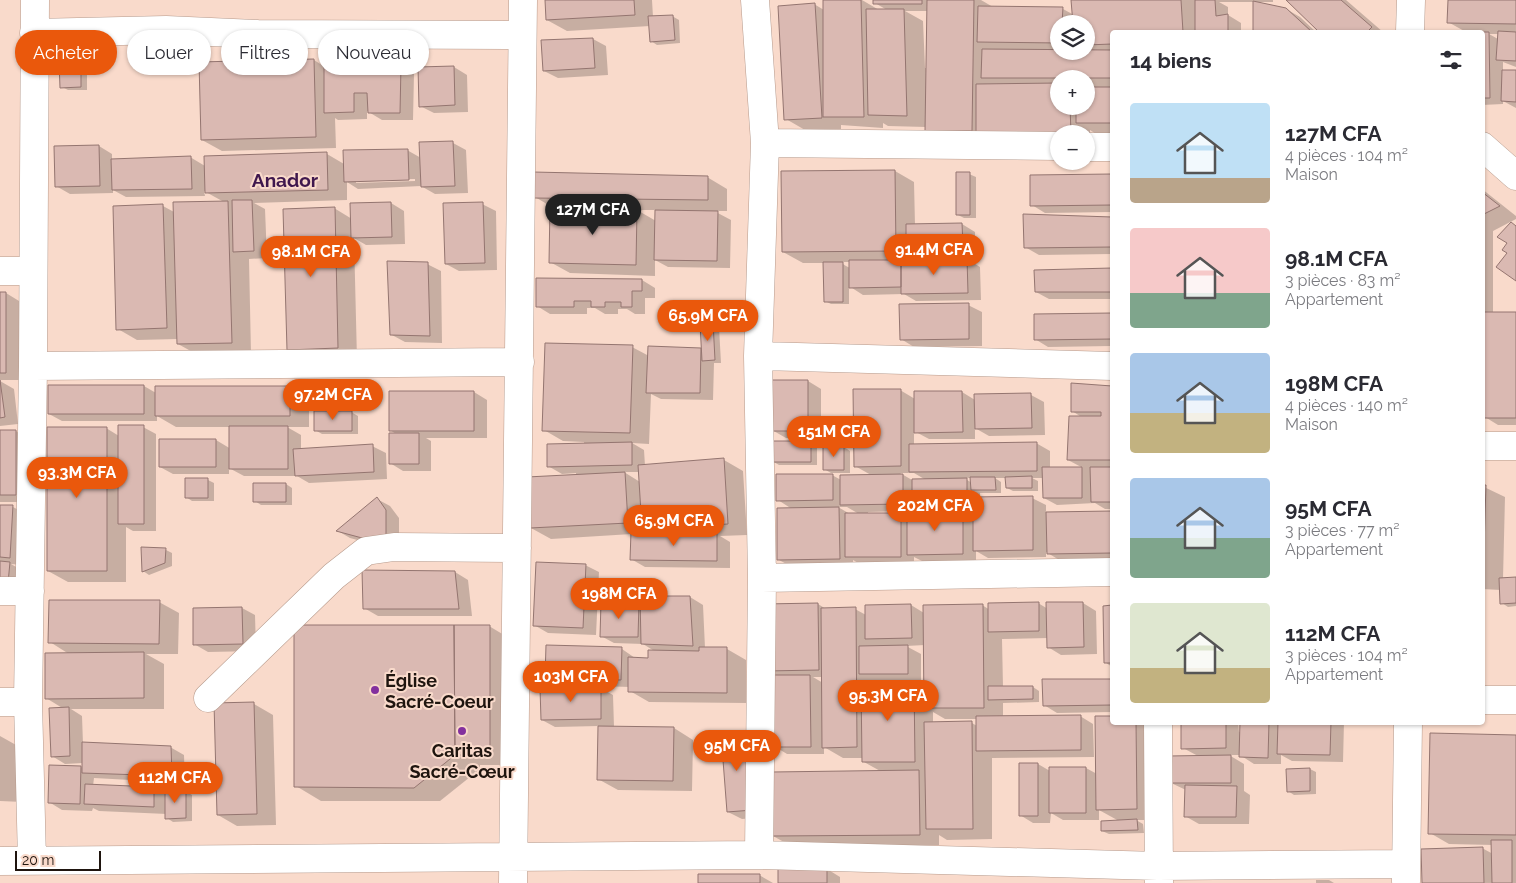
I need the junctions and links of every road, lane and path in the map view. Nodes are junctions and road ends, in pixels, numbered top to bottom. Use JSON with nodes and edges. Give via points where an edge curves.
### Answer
{"nodes":[{"id":1,"x":35,"y":0,"type":"edge"},
{"id":2,"x":523,"y":0,"type":"edge"},
{"id":3,"x":755,"y":0,"type":"edge"},
{"id":4,"x":1411,"y":0,"type":"edge"},
{"id":5,"x":34,"y":30,"type":"edge"},
{"id":6,"x":1410,"y":30,"type":"edge"},
{"id":7,"x":117,"y":31,"type":"edge"},
{"id":8,"x":522,"y":35,"type":"junction"},
{"id":9,"x":34,"y":75,"type":"edge"},
{"id":10,"x":765,"y":143,"type":"junction"},
{"id":11,"x":1050,"y":146,"type":"edge"},
{"id":12,"x":1095,"y":147,"type":"edge"},
{"id":13,"x":1110,"y":147,"type":"edge"},
{"id":14,"x":1485,"y":149,"type":"edge"},
{"id":15,"x":1516,"y":176,"type":"edge"},
{"id":16,"x":0,"y":271,"type":"edge"},
{"id":17,"x":33,"y":271,"type":"junction"},
{"id":18,"x":758,"y":356,"type":"junction"},
{"id":19,"x":520,"y":362,"type":"junction"},
{"id":20,"x":33,"y":366,"type":"junction"},
{"id":21,"x":1110,"y":366,"type":"edge"},
{"id":22,"x":1485,"y":446,"type":"edge"},
{"id":23,"x":1516,"y":446,"type":"edge"},
{"id":24,"x":518,"y":548,"type":"junction"},
{"id":25,"x":1110,"y":572,"type":"edge"},
{"id":26,"x":762,"y":578,"type":"junction"},
{"id":27,"x":0,"y":591,"type":"edge"},
{"id":28,"x":30,"y":591,"type":"junction"},
{"id":29,"x":208,"y":698,"type":"dead end"},
{"id":30,"x":1485,"y":700,"type":"edge"},
{"id":31,"x":1516,"y":700,"type":"edge"},
{"id":32,"x":0,"y":702,"type":"edge"},
{"id":33,"x":28,"y":702,"type":"junction"},
{"id":34,"x":1158,"y":725,"type":"edge"},
{"id":35,"x":1408,"y":725,"type":"edge"},
{"id":36,"x":759,"y":855,"type":"junction"},
{"id":37,"x":32,"y":860,"type":"junction"},
{"id":38,"x":0,"y":861,"type":"edge"},
{"id":39,"x":513,"y":870,"type":"edge"},
{"id":40,"x":63,"y":872,"type":"edge"},
{"id":41,"x":1406,"y":873,"type":"edge"},
{"id":42,"x":1159,"y":874,"type":"edge"}],
"edges":[{"from":1,"to":5,"type":"street"},
{"from":2,"to":8,"type":"street"},
{"from":3,"to":10,"type":"street"},
{"from":4,"to":6,"type":"street"},
{"from":7,"to":8,"type":"street"},
{"from":8,"to":19,"type":"street"},
{"from":9,"to":17,"type":"street"},
{"from":10,"to":11,"type":"street"},
{"from":10,"to":18,"type":"street"},
{"from":12,"to":13,"type":"street"},
{"from":14,"to":15,"type":"street"},
{"from":16,"to":17,"type":"street"},
{"from":17,"to":20,"type":"street"},
{"from":18,"to":21,"type":"street"},
{"from":18,"to":26,"type":"street"},
{"from":19,"to":20,"type":"street"},
{"from":19,"to":24,"type":"street"},
{"from":20,"to":28,"type":"street"},
{"from":22,"to":23,"type":"street"},
{"from":24,"to":29,"type":"street","via":[[394,547],[366,551],[334,576]]},
{"from":24,"to":39,"type":"street"},
{"from":25,"to":26,"type":"street"},
{"from":26,"to":36,"type":"street"},
{"from":27,"to":28,"type":"street"},
{"from":28,"to":33,"type":"street"},
{"from":30,"to":31,"type":"street"},
{"from":32,"to":33,"type":"street"},
{"from":33,"to":37,"type":"street"},
{"from":34,"to":42,"type":"street"},
{"from":35,"to":41,"type":"street"},
{"from":36,"to":39,"type":"street"},
{"from":36,"to":42,"type":"street"},
{"from":37,"to":38,"type":"street"},
{"from":37,"to":40,"type":"street"},
{"from":39,"to":40,"type":"street"},
{"from":41,"to":42,"type":"street"}]}
